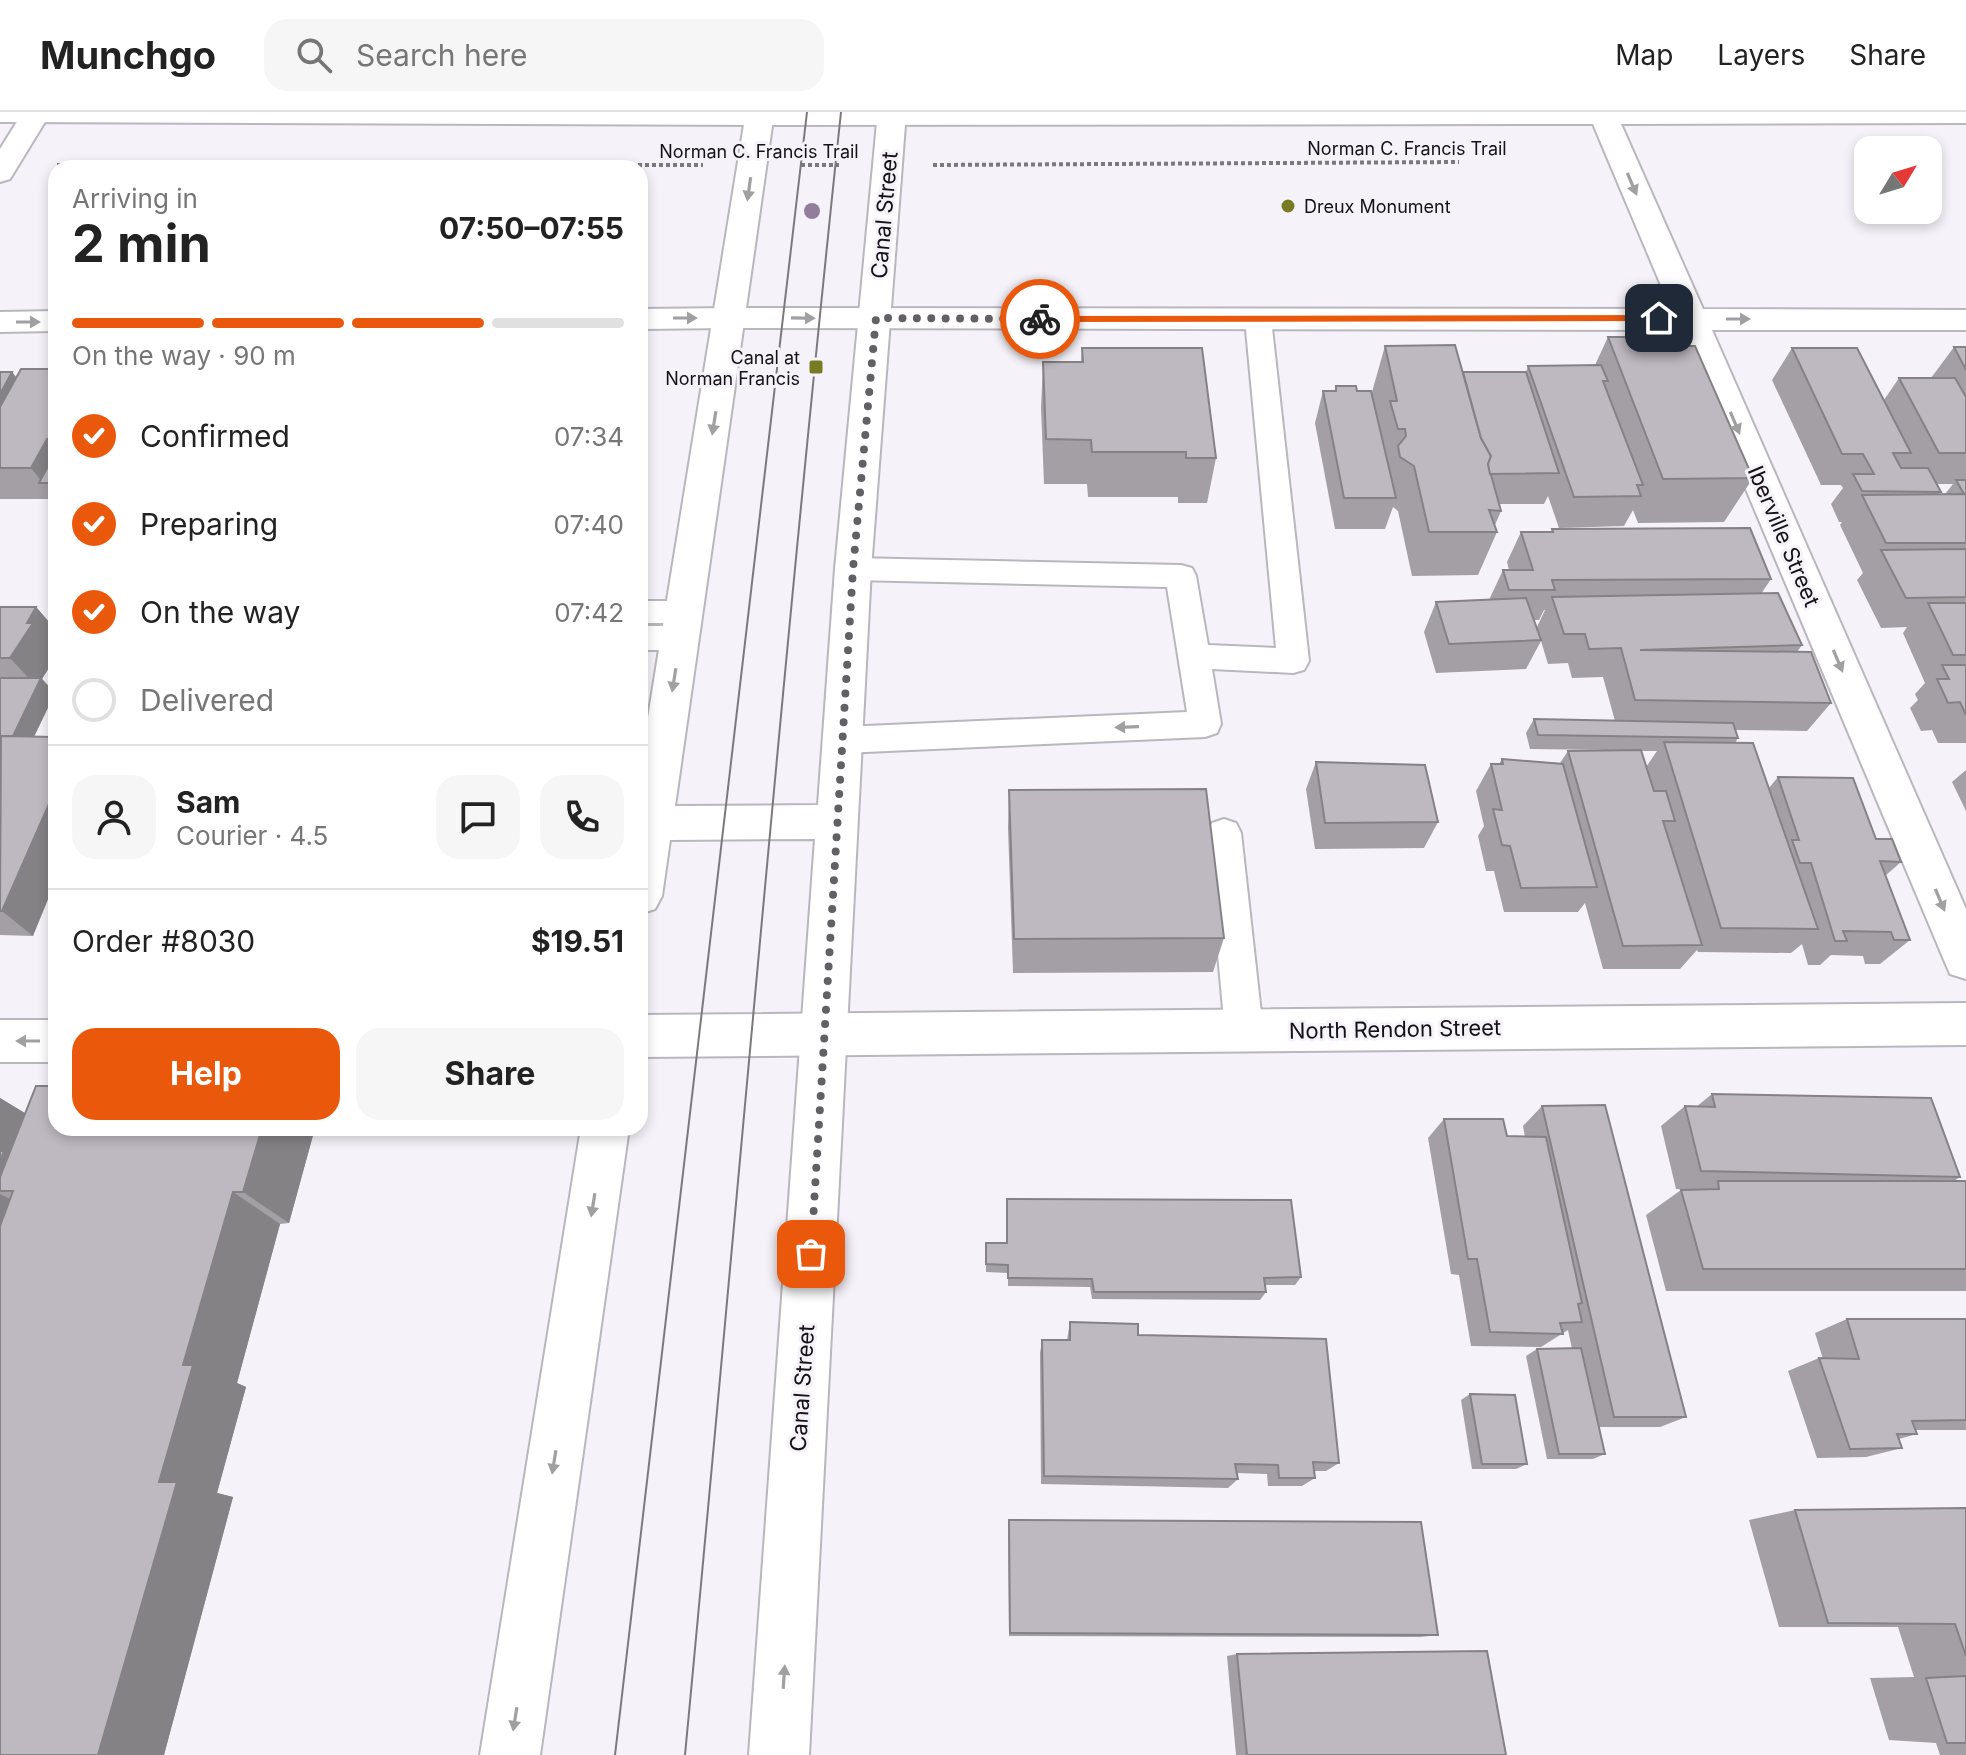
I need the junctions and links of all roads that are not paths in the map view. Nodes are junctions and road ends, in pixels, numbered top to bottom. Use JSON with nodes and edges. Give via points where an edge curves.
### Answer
{"nodes":[{"id":1,"x":36,"y":113,"type":"edge"},
{"id":2,"x":0,"y":114,"type":"edge"},
{"id":3,"x":402,"y":114,"type":"edge"},
{"id":4,"x":760,"y":114,"type":"edge"},
{"id":5,"x":892,"y":115,"type":"edge"},
{"id":6,"x":1356,"y":115,"type":"edge"},
{"id":7,"x":1603,"y":115,"type":"edge"},
{"id":8,"x":1966,"y":115,"type":"edge"},
{"id":9,"x":0,"y":173,"type":"edge"},
{"id":10,"x":731,"y":318,"type":"junction"},
{"id":11,"x":876,"y":318,"type":"junction"},
{"id":12,"x":1690,"y":318,"type":"junction"},
{"id":13,"x":648,"y":319,"type":"edge"},
{"id":14,"x":1258,"y":319,"type":"junction"},
{"id":15,"x":1966,"y":320,"type":"edge"},
{"id":16,"x":48,"y":321,"type":"edge"},
{"id":17,"x":0,"y":322,"type":"edge"},
{"id":18,"x":853,"y":569,"type":"junction"},
{"id":19,"x":648,"y":614,"type":"edge"},
{"id":20,"x":683,"y":625,"type":"junction"},
{"id":21,"x":648,"y":636,"type":"edge"},
{"id":22,"x":1194,"y":656,"type":"junction"},
{"id":23,"x":843,"y":740,"type":"junction"},
{"id":24,"x":838,"y":822,"type":"junction"},
{"id":25,"x":651,"y":823,"type":"junction"},
{"id":26,"x":1224,"y":833,"type":"dead end"},
{"id":27,"x":648,"y":843,"type":"edge"},
{"id":28,"x":1966,"y":960,"type":"edge"},
{"id":29,"x":1966,"y":1024,"type":"edge"},
{"id":30,"x":1244,"y":1031,"type":"junction"},
{"id":31,"x":825,"y":1035,"type":"junction"},
{"id":32,"x":648,"y":1036,"type":"edge"},
{"id":33,"x":0,"y":1041,"type":"edge"},
{"id":34,"x":48,"y":1041,"type":"edge"},
{"id":35,"x":604,"y":1136,"type":"edge"},
{"id":36,"x":510,"y":1755,"type":"edge"},
{"id":37,"x":779,"y":1755,"type":"edge"}],
"edges":[{"from":1,"to":2,"type":"street"},
{"from":1,"to":3,"type":"street"},
{"from":1,"to":9,"type":"street"},
{"from":3,"to":4,"type":"street"},
{"from":4,"to":5,"type":"street"},
{"from":4,"to":10,"type":"street","one_way":true},
{"from":5,"to":6,"type":"street"},
{"from":5,"to":11,"type":"street","name":"Canal Street"},
{"from":6,"to":7,"type":"street"},
{"from":7,"to":8,"type":"street"},
{"from":7,"to":12,"type":"street","name":"Iberville Street","one_way":true},
{"from":10,"to":11,"type":"street","one_way":true},
{"from":13,"to":10,"type":"street","one_way":true},
{"from":10,"to":20,"type":"street","one_way":true},
{"from":11,"to":14,"type":"street"},
{"from":11,"to":18,"type":"street","name":"Canal Street"},
{"from":12,"to":14,"type":"street"},
{"from":12,"to":15,"type":"street","one_way":true},
{"from":12,"to":28,"type":"street","name":"Iberville Street","one_way":true},
{"from":14,"to":22,"type":"lane","via":[[1293,661]]},
{"from":17,"to":16,"type":"street","one_way":true},
{"from":18,"to":22,"type":"lane","via":[[1181,576]]},
{"from":18,"to":23,"type":"street","name":"Canal Street"},
{"from":19,"to":20,"type":"lane"},
{"from":20,"to":21,"type":"lane"},
{"from":20,"to":25,"type":"street","one_way":true},
{"from":22,"to":23,"type":"lane","one_way":true,"via":[[1205,724]]},
{"from":23,"to":24,"type":"street","name":"Canal Street"},
{"from":24,"to":25,"type":"street"},
{"from":24,"to":31,"type":"street","name":"Canal Street"},
{"from":25,"to":27,"type":"street"},
{"from":26,"to":30,"type":"lane"},
{"from":29,"to":30,"type":"street","name":"North Rendon Street"},
{"from":30,"to":31,"type":"street","name":"North Rendon Street"},
{"from":31,"to":32,"type":"street","name":"North Rendon Street"},
{"from":37,"to":31,"type":"street","name":"Canal Street","one_way":true},
{"from":34,"to":33,"type":"street","one_way":true},
{"from":35,"to":36,"type":"street","one_way":true}]}
